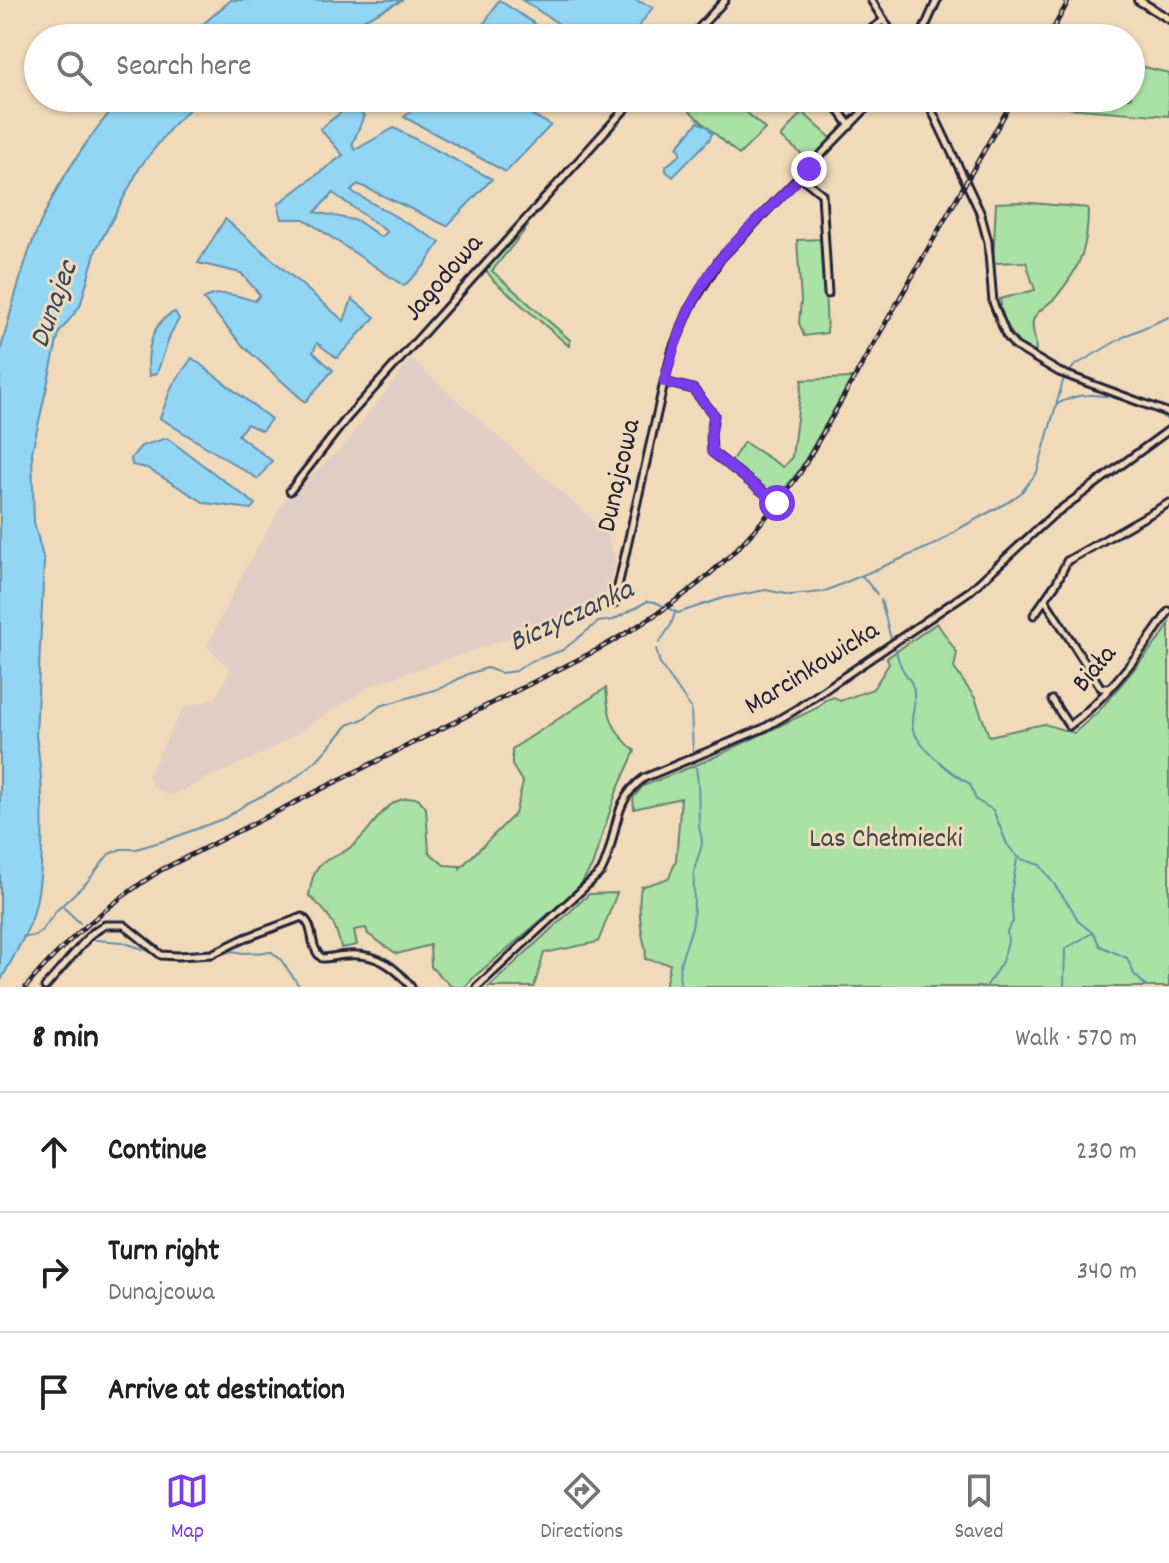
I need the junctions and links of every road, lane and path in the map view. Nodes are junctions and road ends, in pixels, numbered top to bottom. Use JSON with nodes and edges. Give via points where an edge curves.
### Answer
{"nodes":[{"id":1,"x":725,"y":0,"type":"edge"},
{"id":2,"x":871,"y":0,"type":"edge"},
{"id":3,"x":937,"y":0,"type":"edge"},
{"id":4,"x":1138,"y":1,"type":"edge"},
{"id":5,"x":1169,"y":19,"type":"edge"},
{"id":6,"x":884,"y":20,"type":"junction"},
{"id":7,"x":703,"y":24,"type":"edge"},
{"id":8,"x":878,"y":24,"type":"edge"},
{"id":9,"x":886,"y":24,"type":"edge"},
{"id":10,"x":926,"y":24,"type":"edge"},
{"id":11,"x":622,"y":112,"type":"edge"},
{"id":12,"x":840,"y":112,"type":"edge"},
{"id":13,"x":863,"y":112,"type":"edge"},
{"id":14,"x":933,"y":112,"type":"edge"},
{"id":15,"x":850,"y":126,"type":"junction"},
{"id":16,"x":801,"y":177,"type":"junction"},
{"id":17,"x":828,"y":294,"type":"dead end"},
{"id":18,"x":664,"y":382,"type":"junction"},
{"id":19,"x":1169,"y":413,"type":"edge"},
{"id":20,"x":1169,"y":430,"type":"edge"},
{"id":21,"x":290,"y":491,"type":"dead end"},
{"id":22,"x":777,"y":503,"type":"dead end"},
{"id":23,"x":1169,"y":503,"type":"edge"},
{"id":24,"x":1045,"y":599,"type":"junction"},
{"id":25,"x":614,"y":604,"type":"dead end"},
{"id":26,"x":1169,"y":611,"type":"edge"},
{"id":27,"x":1034,"y":615,"type":"dead end"},
{"id":28,"x":1108,"y":688,"type":"junction"},
{"id":29,"x":1052,"y":700,"type":"dead end"},
{"id":30,"x":45,"y":987,"type":"edge"},
{"id":31,"x":411,"y":987,"type":"edge"},
{"id":32,"x":477,"y":987,"type":"edge"}],
"edges":[{"from":1,"to":7,"type":"street"},
{"from":2,"to":6,"type":"street"},
{"from":3,"to":10,"type":"street"},
{"from":4,"to":5,"type":"main road"},
{"from":6,"to":8,"type":"street"},
{"from":6,"to":9,"type":"street"},
{"from":11,"to":21,"type":"street","name":"Jagodowa","via":[[347,418]]},
{"from":12,"to":15,"type":"street"},
{"from":13,"to":15,"type":"street","name":"Dunajcowa"},
{"from":14,"to":19,"type":"street","via":[[980,212],[993,302],[1006,335],[1059,372]]},
{"from":15,"to":16,"type":"street","name":"Dunajcowa"},
{"from":16,"to":17,"type":"street","via":[[822,194]]},
{"from":16,"to":18,"type":"street","name":"Dunajcowa","via":[[705,281],[673,348]]},
{"from":18,"to":22,"type":"street","via":[[693,389],[714,415],[712,452]]},
{"from":18,"to":25,"type":"street","name":"Dunajcowa"},
{"from":20,"to":32,"type":"street","name":"Marcinkowicka","via":[[1053,515],[971,590],[784,718],[633,785],[620,805],[601,872]]},
{"from":23,"to":24,"type":"street","via":[[1067,561]]},
{"from":24,"to":27,"type":"street"},
{"from":24,"to":28,"type":"street","via":[[1101,688]]},
{"from":26,"to":28,"type":"street","name":"Biała"},
{"from":28,"to":29,"type":"street","name":"Biała","via":[[1069,726]]},
{"from":30,"to":31,"type":"street","via":[[105,925],[131,928],[157,952],[178,956],[212,954],[302,917],[310,924],[318,956],[379,960]]}]}
